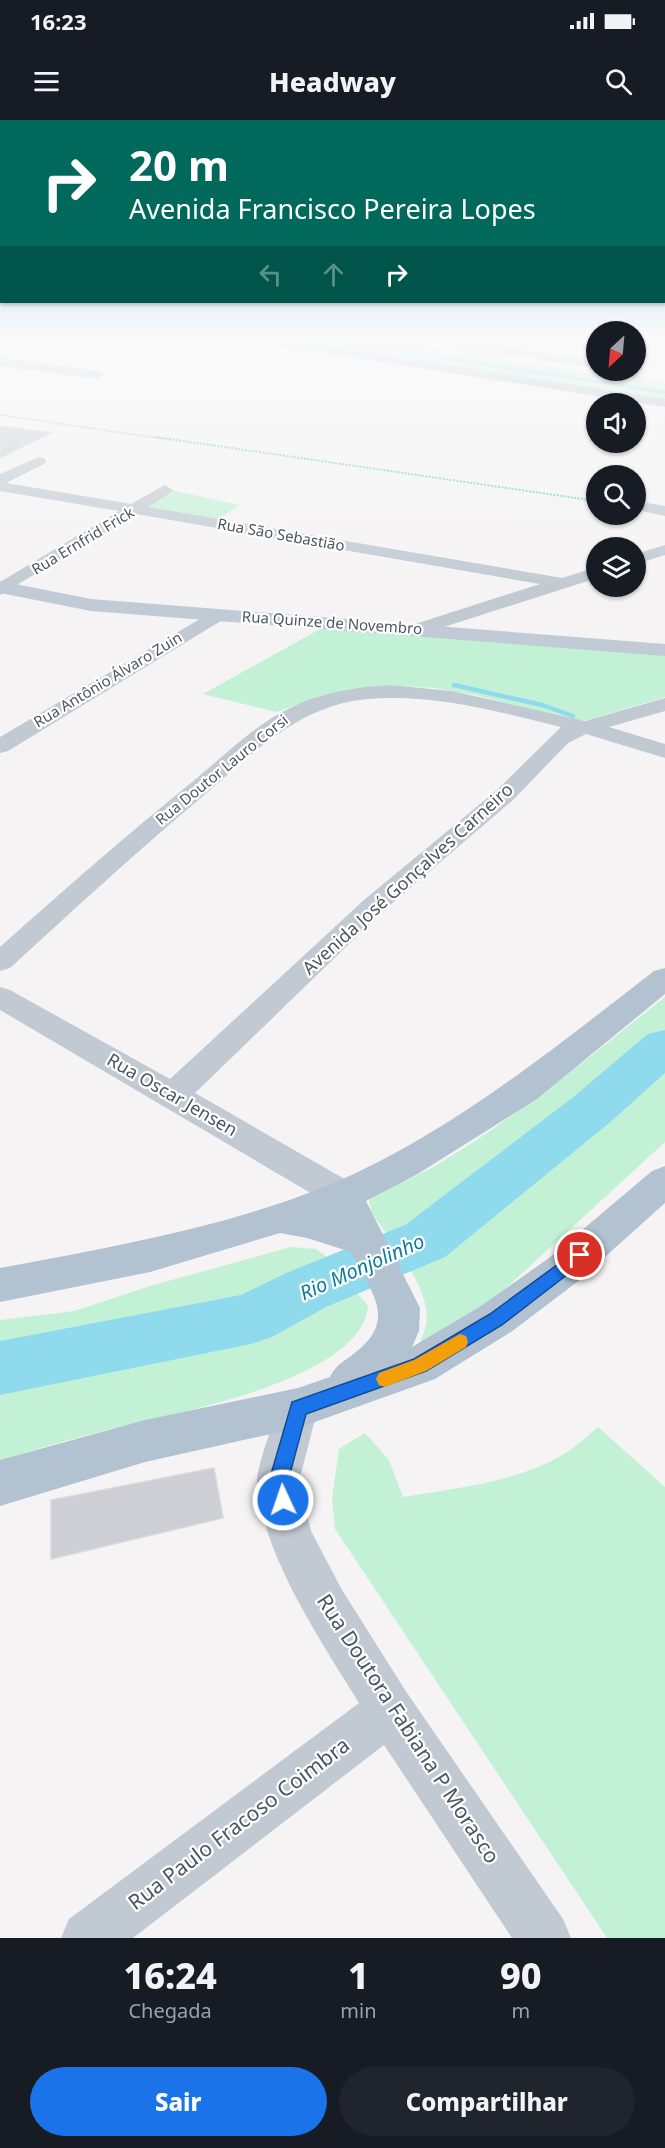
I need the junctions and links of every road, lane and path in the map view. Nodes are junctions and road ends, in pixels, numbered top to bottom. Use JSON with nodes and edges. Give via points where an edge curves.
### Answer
{"nodes":[{"id":1,"x":34,"y":420,"type":"edge"},
{"id":2,"x":39,"y":461,"type":"dead end"},
{"id":3,"x":0,"y":480,"type":"edge"},
{"id":4,"x":0,"y":486,"type":"edge"},
{"id":5,"x":165,"y":490,"type":"dead end"},
{"id":6,"x":586,"y":499,"type":"edge"},
{"id":7,"x":647,"y":508,"type":"dead end"},
{"id":8,"x":134,"y":510,"type":"junction"},
{"id":9,"x":665,"y":511,"type":"edge"},
{"id":10,"x":665,"y":550,"type":"edge"},
{"id":11,"x":646,"y":556,"type":"edge"},
{"id":12,"x":646,"y":572,"type":"edge"},
{"id":13,"x":655,"y":573,"type":"dead end"},
{"id":14,"x":586,"y":575,"type":"edge"},
{"id":15,"x":562,"y":583,"type":"junction"},
{"id":16,"x":1,"y":589,"type":"edge"},
{"id":17,"x":217,"y":615,"type":"junction"},
{"id":18,"x":419,"y":629,"type":"junction"},
{"id":19,"x":665,"y":650,"type":"edge"},
{"id":20,"x":665,"y":704,"type":"edge"},
{"id":21,"x":588,"y":726,"type":"junction"},
{"id":22,"x":0,"y":746,"type":"edge"},
{"id":23,"x":665,"y":751,"type":"edge"},
{"id":24,"x":0,"y":962,"type":"edge"},
{"id":25,"x":665,"y":978,"type":"edge"},
{"id":26,"x":0,"y":997,"type":"edge"},
{"id":27,"x":173,"y":1095,"type":"junction"},
{"id":28,"x":665,"y":1181,"type":"edge"},
{"id":29,"x":343,"y":1195,"type":"junction"},
{"id":30,"x":279,"y":1218,"type":"junction"},
{"id":31,"x":365,"y":1240,"type":"junction"},
{"id":32,"x":0,"y":1285,"type":"edge"},
{"id":33,"x":298,"y":1408,"type":"junction"},
{"id":34,"x":0,"y":1483,"type":"edge"},
{"id":35,"x":390,"y":1710,"type":"junction"},
{"id":36,"x":88,"y":1938,"type":"edge"},
{"id":37,"x":544,"y":1938,"type":"edge"}],
"edges":[{"from":1,"to":6,"type":"path"},
{"from":2,"to":3,"type":"street"},
{"from":4,"to":8,"type":"street","name":"Rua São Sebastião"},
{"from":5,"to":8,"type":"street","name":"Rua Ernfrid Frick"},
{"from":7,"to":9,"type":"street"},
{"from":8,"to":15,"type":"street","name":"Rua São Sebastião"},
{"from":8,"to":16,"type":"street","name":"Rua Ernfrid Frick"},
{"from":10,"to":11,"type":"street"},
{"from":12,"to":13,"type":"street"},
{"from":14,"to":15,"type":"street"},
{"from":15,"to":18,"type":"street"},
{"from":16,"to":17,"type":"main road","name":"Rua Quinze de Novembro","via":[[81,604]]},
{"from":17,"to":18,"type":"main road","name":"Rua Quinze de Novembro"},
{"from":17,"to":22,"type":"street","name":"Rua Antônio Álvaro Zuin"},
{"from":18,"to":19,"type":"main road","name":"Rua Quinze de Novembro"},
{"from":20,"to":21,"type":"street","name":"Avenida José Gonçalves Carneiro"},
{"from":21,"to":23,"type":"street","name":"Rua Doutor Lauro Corsi"},
{"from":21,"to":24,"type":"street","name":"Rua Doutor Lauro Corsi","via":[[465,698],[401,690],[355,692],[310,706],[288,715],[270,729],[119,854]]},
{"from":21,"to":27,"type":"street","name":"Avenida José Gonçalves Carneiro","via":[[560,738],[505,795],[373,906]]},
{"from":25,"to":29,"type":"main road","via":[[525,1090],[422,1154]]},
{"from":26,"to":27,"type":"street","name":"Rua Oscar Jensen"},
{"from":27,"to":29,"type":"street","name":"Rua Oscar Jensen"},
{"from":28,"to":33,"type":"main road","via":[[563,1270],[496,1319],[420,1365]]},
{"from":29,"to":30,"type":"main road"},
{"from":29,"to":31,"type":"main road"},
{"from":30,"to":31,"type":"main road","via":[[307,1222]]},
{"from":30,"to":32,"type":"main road","via":[[150,1256]]},
{"from":31,"to":33,"type":"main road","via":[[399,1308],[394,1341],[381,1360]]},
{"from":33,"to":34,"type":"main road","via":[[145,1440]]},
{"from":33,"to":35,"type":"street","name":"Rua Doutora Fabiana P Morasco","via":[[278,1481],[291,1537],[326,1606]]},
{"from":35,"to":36,"type":"street","name":"Rua Paulo Fracoso Coimbra"},
{"from":35,"to":37,"type":"street","name":"Rua Doutora Fabiana P Morasco"}]}
